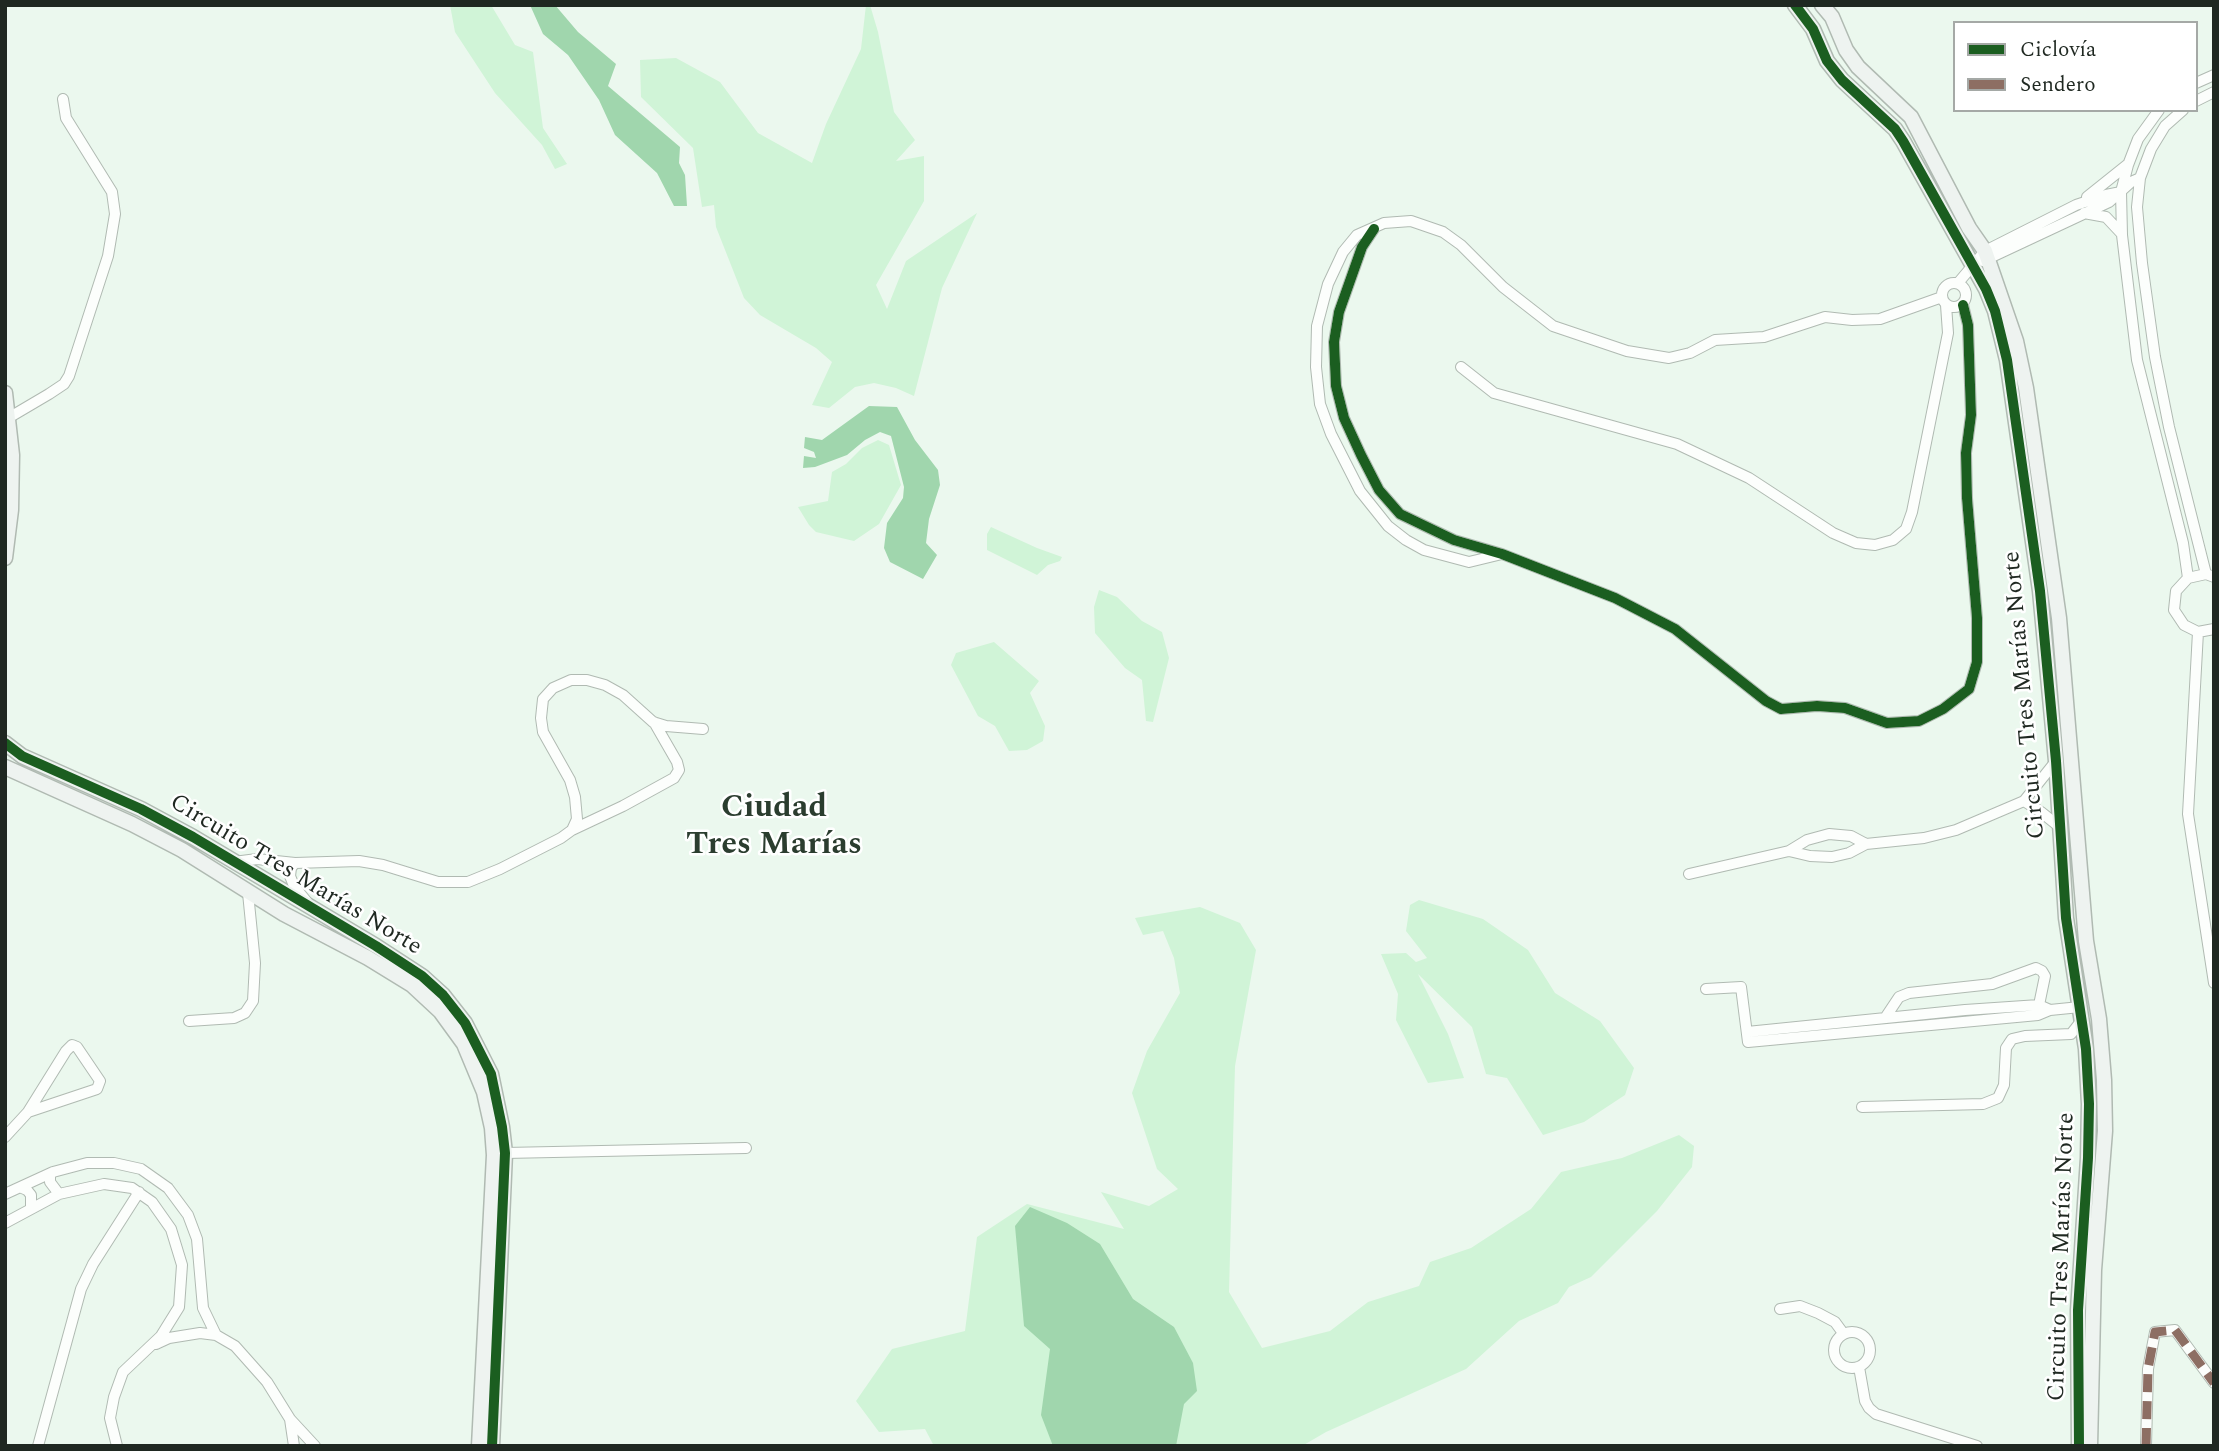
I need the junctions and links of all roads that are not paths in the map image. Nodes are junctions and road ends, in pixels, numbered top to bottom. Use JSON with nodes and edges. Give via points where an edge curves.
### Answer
{"nodes":[{"id":1,"x":1795,"y":5,"type":"edge"},
{"id":2,"x":1822,"y":5,"type":"edge"},
{"id":3,"x":2214,"y":75,"type":"edge"},
{"id":4,"x":2198,"y":82,"type":"edge"},
{"id":5,"x":2214,"y":92,"type":"edge"},
{"id":6,"x":63,"y":99,"type":"dead end"},
{"id":7,"x":2198,"y":100,"type":"edge"},
{"id":8,"x":2158,"y":112,"type":"edge"},
{"id":9,"x":2181,"y":112,"type":"edge"},
{"id":10,"x":2127,"y":165,"type":"junction"},
{"id":11,"x":2140,"y":178,"type":"junction"},
{"id":12,"x":2121,"y":192,"type":"junction"},
{"id":13,"x":2137,"y":207,"type":"junction"},
{"id":14,"x":2078,"y":209,"type":"junction"},
{"id":15,"x":1374,"y":229,"type":"junction"},
{"id":16,"x":2122,"y":235,"type":"junction"},
{"id":17,"x":1987,"y":255,"type":"junction"},
{"id":18,"x":1973,"y":265,"type":"junction"},
{"id":19,"x":1958,"y":283,"type":"junction"},
{"id":20,"x":1944,"y":301,"type":"junction"},
{"id":21,"x":1962,"y":305,"type":"junction"},
{"id":22,"x":1461,"y":367,"type":"dead end"},
{"id":23,"x":6,"y":397,"type":"edge"},
{"id":24,"x":32,"y":403,"type":"junction"},
{"id":25,"x":10,"y":417,"type":"junction"},
{"id":26,"x":1502,"y":554,"type":"junction"},
{"id":27,"x":5,"y":558,"type":"edge"},
{"id":28,"x":2210,"y":575,"type":"edge"},
{"id":29,"x":2188,"y":578,"type":"junction"},
{"id":30,"x":2214,"y":629,"type":"edge"},
{"id":31,"x":2198,"y":632,"type":"junction"},
{"id":32,"x":653,"y":722,"type":"junction"},
{"id":33,"x":703,"y":729,"type":"dead end"},
{"id":34,"x":5,"y":743,"type":"edge"},
{"id":35,"x":2056,"y":761,"type":"junction"},
{"id":36,"x":5,"y":767,"type":"edge"},
{"id":37,"x":2024,"y":802,"type":"junction"},
{"id":38,"x":2061,"y":828,"type":"junction"},
{"id":39,"x":572,"y":830,"type":"junction"},
{"id":40,"x":1866,"y":844,"type":"junction"},
{"id":41,"x":1789,"y":851,"type":"junction"},
{"id":42,"x":233,"y":862,"type":"junction"},
{"id":43,"x":295,"y":863,"type":"junction"},
{"id":44,"x":1689,"y":874,"type":"dead end"},
{"id":45,"x":248,"y":893,"type":"junction"},
{"id":46,"x":317,"y":913,"type":"junction"},
{"id":47,"x":2214,"y":983,"type":"edge"},
{"id":48,"x":1706,"y":989,"type":"dead end"},
{"id":49,"x":2039,"y":1005,"type":"junction"},
{"id":50,"x":2050,"y":1010,"type":"junction"},
{"id":51,"x":2081,"y":1014,"type":"junction"},
{"id":52,"x":1881,"y":1019,"type":"junction"},
{"id":53,"x":189,"y":1021,"type":"dead end"},
{"id":54,"x":1878,"y":1031,"type":"junction"},
{"id":55,"x":1747,"y":1032,"type":"junction"},
{"id":56,"x":2071,"y":1034,"type":"junction"},
{"id":57,"x":2086,"y":1049,"type":"junction"},
{"id":58,"x":485,"y":1075,"type":"junction"},
{"id":59,"x":1862,"y":1107,"type":"dead end"},
{"id":60,"x":28,"y":1112,"type":"junction"},
{"id":61,"x":5,"y":1137,"type":"edge"},
{"id":62,"x":746,"y":1149,"type":"dead end"},
{"id":63,"x":505,"y":1153,"type":"junction"},
{"id":64,"x":53,"y":1172,"type":"junction"},
{"id":65,"x":22,"y":1188,"type":"junction"},
{"id":66,"x":138,"y":1192,"type":"junction"},
{"id":67,"x":5,"y":1194,"type":"edge"},
{"id":68,"x":58,"y":1194,"type":"junction"},
{"id":69,"x":32,"y":1209,"type":"junction"},
{"id":70,"x":5,"y":1223,"type":"edge"},
{"id":71,"x":1780,"y":1309,"type":"dead end"},
{"id":72,"x":1843,"y":1333,"type":"junction"},
{"id":73,"x":216,"y":1335,"type":"junction"},
{"id":74,"x":143,"y":1351,"type":"junction"},
{"id":75,"x":1860,"y":1367,"type":"junction"},
{"id":76,"x":2214,"y":1383,"type":"edge"},
{"id":77,"x":290,"y":1419,"type":"junction"},
{"id":78,"x":485,"y":1444,"type":"edge"},
{"id":79,"x":38,"y":1446,"type":"edge"},
{"id":80,"x":117,"y":1446,"type":"edge"},
{"id":81,"x":294,"y":1446,"type":"edge"},
{"id":82,"x":315,"y":1446,"type":"edge"},
{"id":83,"x":1977,"y":1446,"type":"edge"},
{"id":84,"x":2079,"y":1446,"type":"edge"},
{"id":85,"x":2090,"y":1446,"type":"edge"},
{"id":86,"x":2146,"y":1446,"type":"edge"}],
"edges":[{"from":1,"to":18,"type":"street","name":"Circuito Tres Marías Norte","via":[[1842,80],[1895,129]]},
{"from":2,"to":17,"type":"street","name":"Circuito Tres Marías Norte","via":[[1858,66],[1910,117]]},
{"from":3,"to":4,"type":"street"},
{"from":5,"to":7,"type":"street"},
{"from":6,"to":24,"type":"street","via":[[66,118],[112,192],[115,214],[108,256],[69,376],[64,384]]},
{"from":8,"to":10,"type":"street"},
{"from":9,"to":11,"type":"street","via":[[2165,126]]},
{"from":10,"to":12,"type":"street"},
{"from":10,"to":14,"type":"street"},
{"from":11,"to":12,"type":"street"},
{"from":11,"to":13,"type":"street"},
{"from":12,"to":13,"type":"street","via":[[2129,205]]},
{"from":12,"to":14,"type":"street","via":[[2105,194]]},
{"from":12,"to":16,"type":"street"},
{"from":13,"to":28,"type":"street","via":[[2155,356],[2169,427]]},
{"from":14,"to":16,"type":"street","via":[[2106,217]]},
{"from":14,"to":17,"type":"street"},
{"from":15,"to":20,"type":"street","via":[[1384,223],[1411,221],[1443,232],[1553,326],[1627,351],[1669,358],[1715,340],[1763,337],[1825,317],[1880,319]]},
{"from":15,"to":26,"type":"street","via":[[1347,287],[1334,342],[1336,386],[1344,418],[1379,490],[1400,514],[1454,540]]},
{"from":15,"to":26,"type":"street","via":[[1357,235],[1343,251],[1317,326],[1320,404],[1331,434],[1360,491],[1388,526],[1406,540],[1424,550],[1469,562]]},
{"from":16,"to":29,"type":"street","via":[[2137,360]]},
{"from":17,"to":18,"type":"street"},
{"from":17,"to":85,"type":"street","name":"Circuito Tres Marías Norte","via":[[2016,341],[2026,388],[2059,618],[2086,941],[2099,1018],[2105,1131]]},
{"from":18,"to":19,"type":"street"},
{"from":18,"to":35,"type":"street","name":"Circuito Tres Marías Norte","via":[[1995,311],[2007,360],[2040,591]]},
{"from":19,"to":20,"type":"street","via":[[1943,289]]},
{"from":19,"to":21,"type":"street","via":[[1967,297]]},
{"from":20,"to":21,"type":"street","via":[[1954,308]]},
{"from":20,"to":22,"type":"street","via":[[1948,333],[1912,512],[1906,529],[1894,540],[1875,545],[1833,533],[1749,478],[1677,444],[1494,393]]},
{"from":21,"to":26,"type":"street","via":[[1968,325],[1971,415],[1967,498],[1978,662],[1969,689],[1943,709],[1919,721],[1887,723],[1845,708],[1781,709],[1675,629],[1615,598]]},
{"from":23,"to":24,"type":"street"},
{"from":23,"to":25,"type":"street"},
{"from":24,"to":25,"type":"street"},
{"from":25,"to":27,"type":"street","via":[[12,500]]},
{"from":28,"to":29,"type":"street"},
{"from":29,"to":31,"type":"street","via":[[2176,592],[2174,610],[2184,625]]},
{"from":30,"to":31,"type":"street"},
{"from":31,"to":47,"type":"street","via":[[2188,814]]},
{"from":32,"to":33,"type":"street"},
{"from":32,"to":39,"type":"street","via":[[677,762],[674,778]]},
{"from":32,"to":39,"type":"street","via":[[623,695],[587,680],[571,680],[552,688],[543,699],[543,733],[575,797],[577,819]]},
{"from":34,"to":42,"type":"street","name":"Circuito Tres Marías Norte","via":[[22,756],[141,810]]},
{"from":35,"to":37,"type":"street"},
{"from":35,"to":38,"type":"street","name":"Circuito Tres Marías Norte"},
{"from":36,"to":45,"type":"street","name":"Circuito Tres Marías Norte","via":[[132,824]]},
{"from":37,"to":38,"type":"street"},
{"from":37,"to":40,"type":"street","via":[[1956,830]]},
{"from":38,"to":51,"type":"street","name":"Circuito Tres Marías Norte","via":[[2066,918]]},
{"from":39,"to":43,"type":"street","via":[[468,883],[438,882],[359,861]]},
{"from":40,"to":41,"type":"street","via":[[1832,857]]},
{"from":40,"to":41,"type":"street","via":[[1851,836],[1829,834]]},
{"from":41,"to":44,"type":"street"},
{"from":42,"to":43,"type":"street"},
{"from":42,"to":46,"type":"street","name":"Circuito Tres Marías Norte"},
{"from":43,"to":46,"type":"street","via":[[290,868],[294,886]]},
{"from":45,"to":53,"type":"street","via":[[255,962],[253,1001],[245,1013],[234,1018]]},
{"from":45,"to":58,"type":"street","name":"Circuito Tres Marías Norte","via":[[412,985],[440,1010]]},
{"from":46,"to":58,"type":"street","name":"Circuito Tres Marías Norte","via":[[422,976],[443,995],[465,1023]]},
{"from":48,"to":55,"type":"street","via":[[1741,987]]},
{"from":49,"to":50,"type":"street"},
{"from":49,"to":52,"type":"street"},
{"from":49,"to":52,"type":"street","via":[[2045,976],[2036,968],[1993,984],[1909,993],[1899,997]]},
{"from":50,"to":51,"type":"street"},
{"from":50,"to":54,"type":"street","via":[[2038,1015]]},
{"from":51,"to":56,"type":"street"},
{"from":51,"to":57,"type":"street","name":"Circuito Tres Marías Norte"},
{"from":52,"to":54,"type":"street"},
{"from":52,"to":55,"type":"street"},
{"from":54,"to":55,"type":"street","via":[[1748,1042]]},
{"from":56,"to":57,"type":"street"},
{"from":56,"to":59,"type":"street","via":[[2012,1039],[2006,1048],[2004,1085],[1998,1098],[1983,1104]]},
{"from":57,"to":84,"type":"street","name":"Circuito Tres Marías Norte","via":[[2089,1117],[2078,1310]]},
{"from":58,"to":63,"type":"street","name":"Circuito Tres Marías Norte","via":[[502,1127]]},
{"from":58,"to":78,"type":"street","name":"Circuito Tres Marías Norte","via":[[494,1155]]},
{"from":60,"to":60,"type":"street","via":[[66,1051],[72,1045],[77,1047],[100,1081],[97,1089]]},
{"from":60,"to":61,"type":"street"},
{"from":62,"to":63,"type":"street"},
{"from":63,"to":78,"type":"street","name":"Circuito Tres Marías Norte"},
{"from":64,"to":65,"type":"street"},
{"from":64,"to":68,"type":"street","via":[[50,1182]]},
{"from":64,"to":73,"type":"street","via":[[87,1163],[114,1163],[141,1169],[168,1188],[188,1215],[197,1239],[203,1308]]},
{"from":65,"to":67,"type":"street"},
{"from":65,"to":69,"type":"street","via":[[31,1195]]},
{"from":66,"to":68,"type":"street","via":[[104,1184]]},
{"from":66,"to":74,"type":"street","via":[[152,1202],[171,1229],[182,1265],[179,1307],[161,1336]]},
{"from":66,"to":79,"type":"street","via":[[80,1289]]},
{"from":68,"to":69,"type":"street"},
{"from":69,"to":70,"type":"street"},
{"from":71,"to":72,"type":"street","via":[[1800,1306],[1835,1322]]},
{"from":72,"to":75,"type":"street","via":[[1834,1344],[1835,1358],[1845,1368]]},
{"from":72,"to":75,"type":"street","via":[[1858,1332],[1869,1342],[1870,1357]]},
{"from":73,"to":74,"type":"street","via":[[169,1338]]},
{"from":73,"to":77,"type":"street","via":[[235,1346],[267,1382]]},
{"from":74,"to":80,"type":"street","via":[[124,1372],[114,1397],[110,1418]]},
{"from":75,"to":83,"type":"street","via":[[1865,1401],[1876,1414]]},
{"from":76,"to":86,"type":"street","via":[[2175,1330],[2155,1332],[2148,1369]]},
{"from":77,"to":81,"type":"street"},
{"from":77,"to":82,"type":"street"}]}
